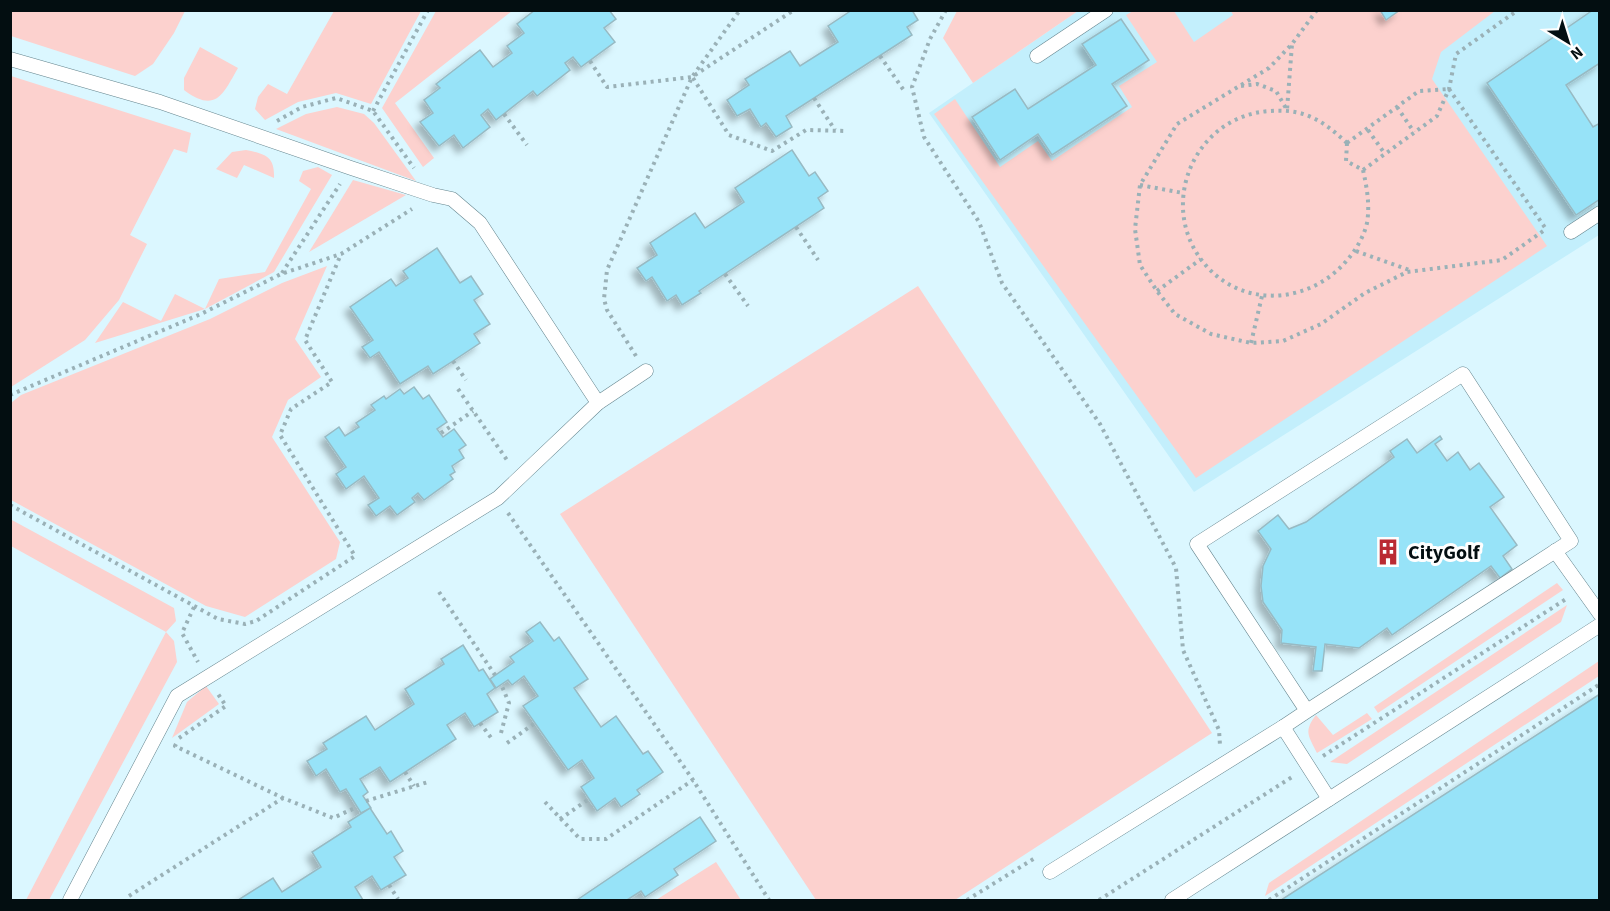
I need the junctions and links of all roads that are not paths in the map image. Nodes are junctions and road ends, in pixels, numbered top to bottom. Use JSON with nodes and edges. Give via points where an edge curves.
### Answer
{"nodes":[{"id":1,"x":1106,"y":10,"type":"edge"},
{"id":2,"x":1037,"y":56,"type":"dead end"},
{"id":3,"x":10,"y":59,"type":"edge"},
{"id":4,"x":1599,"y":213,"type":"edge"},
{"id":5,"x":1571,"y":232,"type":"road end"},
{"id":6,"x":646,"y":372,"type":"road end"},
{"id":7,"x":598,"y":403,"type":"junction"},
{"id":8,"x":1555,"y":551,"type":"junction"},
{"id":9,"x":1599,"y":614,"type":"edge"},
{"id":10,"x":1599,"y":625,"type":"edge"},
{"id":11,"x":1307,"y":711,"type":"junction"},
{"id":12,"x":1283,"y":727,"type":"junction"},
{"id":13,"x":1329,"y":799,"type":"junction"},
{"id":14,"x":1050,"y":872,"type":"road end"},
{"id":15,"x":70,"y":900,"type":"edge"},
{"id":16,"x":1172,"y":900,"type":"edge"}],
"edges":[{"from":1,"to":2,"type":"lane"},
{"from":3,"to":7,"type":"lane","via":[[160,102],[452,199],[480,223]]},
{"from":4,"to":5,"type":"lane"},
{"from":6,"to":7,"type":"lane"},
{"from":7,"to":15,"type":"lane","via":[[498,498],[177,696]]},
{"from":8,"to":9,"type":"lane"},
{"from":8,"to":11,"type":"lane"},
{"from":8,"to":11,"type":"lane","via":[[1571,540],[1463,374],[1197,543]]},
{"from":10,"to":13,"type":"lane"},
{"from":11,"to":12,"type":"lane"},
{"from":12,"to":13,"type":"lane"},
{"from":12,"to":14,"type":"lane"},
{"from":13,"to":16,"type":"lane"}]}
